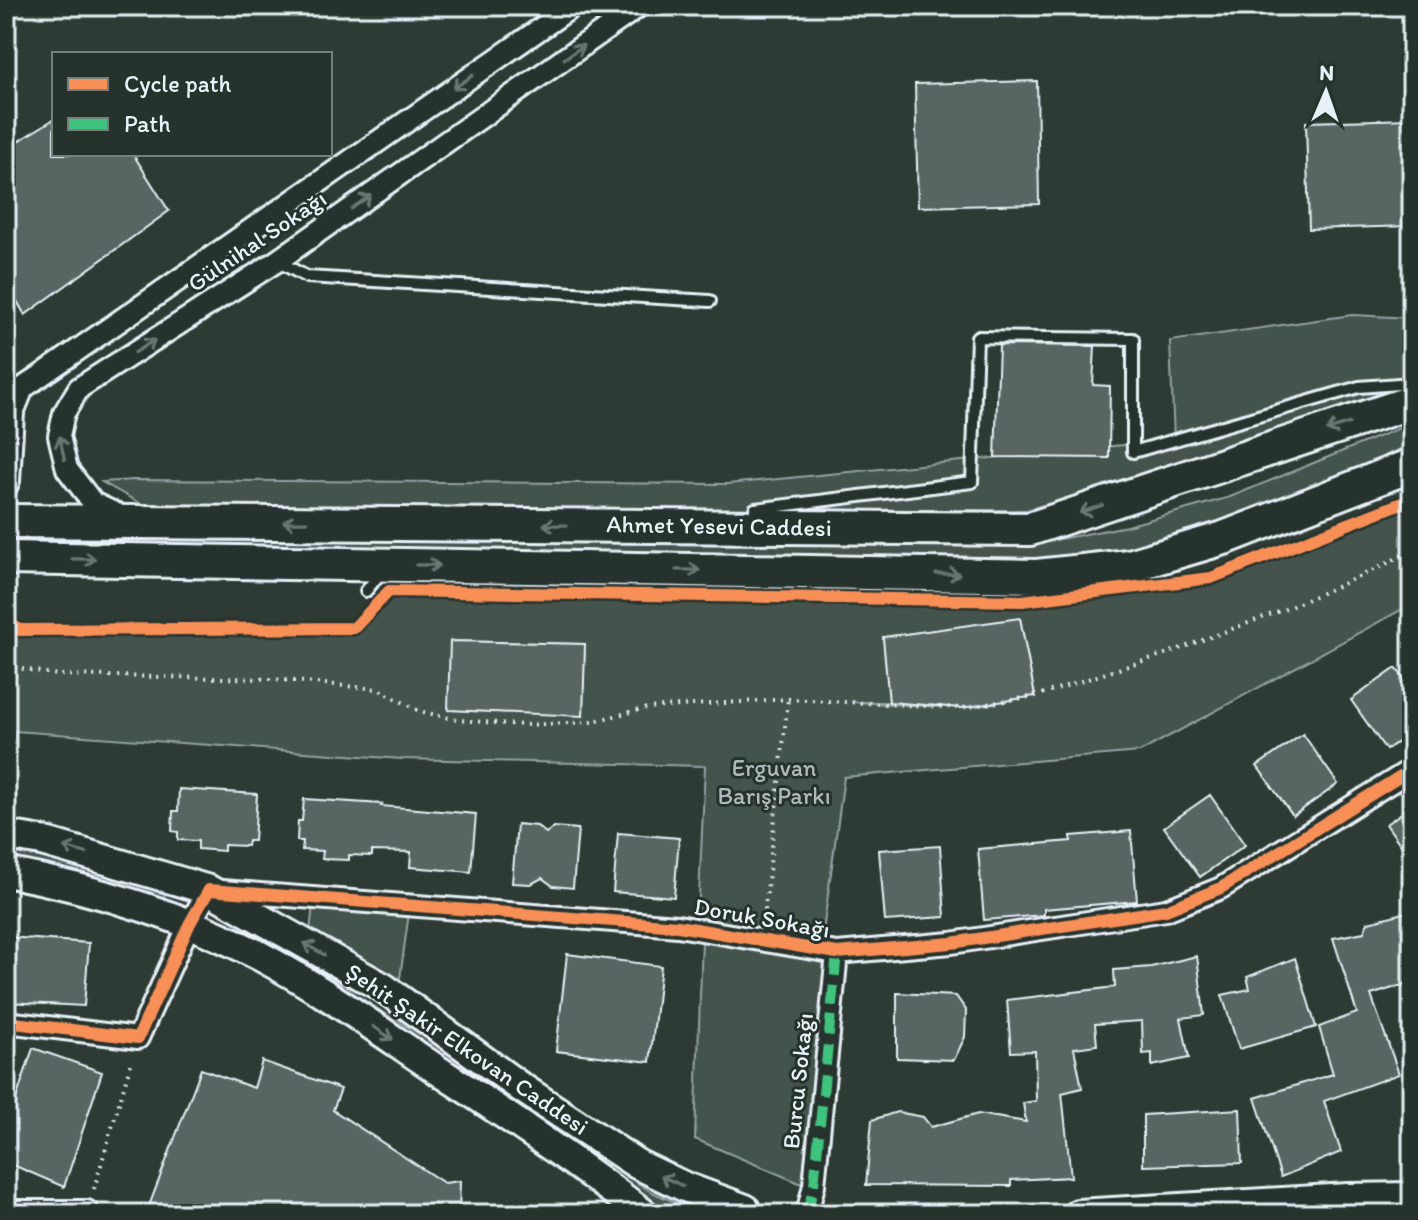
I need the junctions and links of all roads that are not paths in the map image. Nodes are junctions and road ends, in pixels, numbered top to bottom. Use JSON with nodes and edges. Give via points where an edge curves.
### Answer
{"nodes":[{"id":1,"x":573,"y":6,"type":"edge"},
{"id":2,"x":639,"y":6,"type":"edge"},
{"id":3,"x":277,"y":261,"type":"junction"},
{"id":4,"x":710,"y":301,"type":"dead end"},
{"id":5,"x":1412,"y":383,"type":"edge"},
{"id":6,"x":1412,"y":402,"type":"edge"},
{"id":7,"x":1412,"y":465,"type":"edge"},
{"id":8,"x":6,"y":487,"type":"edge"},
{"id":9,"x":755,"y":509,"type":"dead end"},
{"id":10,"x":6,"y":521,"type":"edge"},
{"id":11,"x":131,"y":521,"type":"junction"},
{"id":12,"x":6,"y":558,"type":"edge"},
{"id":13,"x":388,"y":564,"type":"junction"},
{"id":14,"x":366,"y":591,"type":"dead end"},
{"id":15,"x":1412,"y":769,"type":"edge"},
{"id":16,"x":6,"y":835,"type":"edge"},
{"id":17,"x":6,"y":872,"type":"edge"},
{"id":18,"x":209,"y":890,"type":"junction"},
{"id":19,"x":190,"y":923,"type":"junction"},
{"id":20,"x":837,"y":953,"type":"junction"},
{"id":21,"x":6,"y":1022,"type":"edge"},
{"id":22,"x":1412,"y":1197,"type":"edge"},
{"id":23,"x":6,"y":1211,"type":"edge"},
{"id":24,"x":87,"y":1211,"type":"road end"},
{"id":25,"x":754,"y":1213,"type":"edge"},
{"id":26,"x":644,"y":1214,"type":"edge"},
{"id":27,"x":807,"y":1214,"type":"edge"},
{"id":28,"x":1078,"y":1214,"type":"edge"}],
"edges":[{"from":1,"to":8,"type":"street","name":"Gülnihal Sokağı","one_way":true,"via":[[23,388],[13,413]]},
{"from":3,"to":2,"type":"street","name":"Gülnihal Sokağı","one_way":true},
{"from":3,"to":4,"type":"lane","via":[[307,277]]},
{"from":11,"to":3,"type":"street","name":"Gülnihal Sokağı","one_way":true,"via":[[93,503],[67,469],[59,436],[64,413],[79,388]]},
{"from":5,"to":9,"type":"lane","via":[[1359,387],[1133,452],[1133,339],[977,337],[972,482]]},
{"from":6,"to":11,"type":"main road","name":"Ahmet Yesevi Caddesi","one_way":true,"via":[[1030,529]]},
{"from":13,"to":7,"type":"main road","name":"Ahmet Yesevi Caddesi","one_way":true,"via":[[1037,576],[1143,562],[1224,538]]},
{"from":10,"to":11,"type":"main road","name":"Ahmet Yesevi Caddesi"},
{"from":12,"to":13,"type":"main road","name":"Ahmet Yesevi Caddesi","one_way":true},
{"from":13,"to":14,"type":"lane"},
{"from":15,"to":20,"type":"street","name":"Doruk Sokağı","via":[[1221,888],[1166,910],[951,943]]},
{"from":18,"to":16,"type":"street","name":"Şehit Şakir Elkovan Caddesi","one_way":true},
{"from":17,"to":19,"type":"street","name":"Şehit Şakir Elkovan Caddesi","via":[[79,886]]},
{"from":18,"to":19,"type":"street"},
{"from":18,"to":20,"type":"street","name":"Doruk Sokağı","via":[[678,926]]},
{"from":25,"to":18,"type":"street","name":"Şehit Şakir Elkovan Caddesi","one_way":true,"via":[[637,1164],[384,988]]},
{"from":19,"to":21,"type":"street","via":[[138,1038]]},
{"from":19,"to":26,"type":"street","name":"Şehit Şakir Elkovan Caddesi","one_way":true,"via":[[261,956],[365,1022],[592,1173]]},
{"from":20,"to":27,"type":"street","name":"Burcu Sokağı"},
{"from":22,"to":28,"type":"street"},
{"from":23,"to":24,"type":"street"}]}
